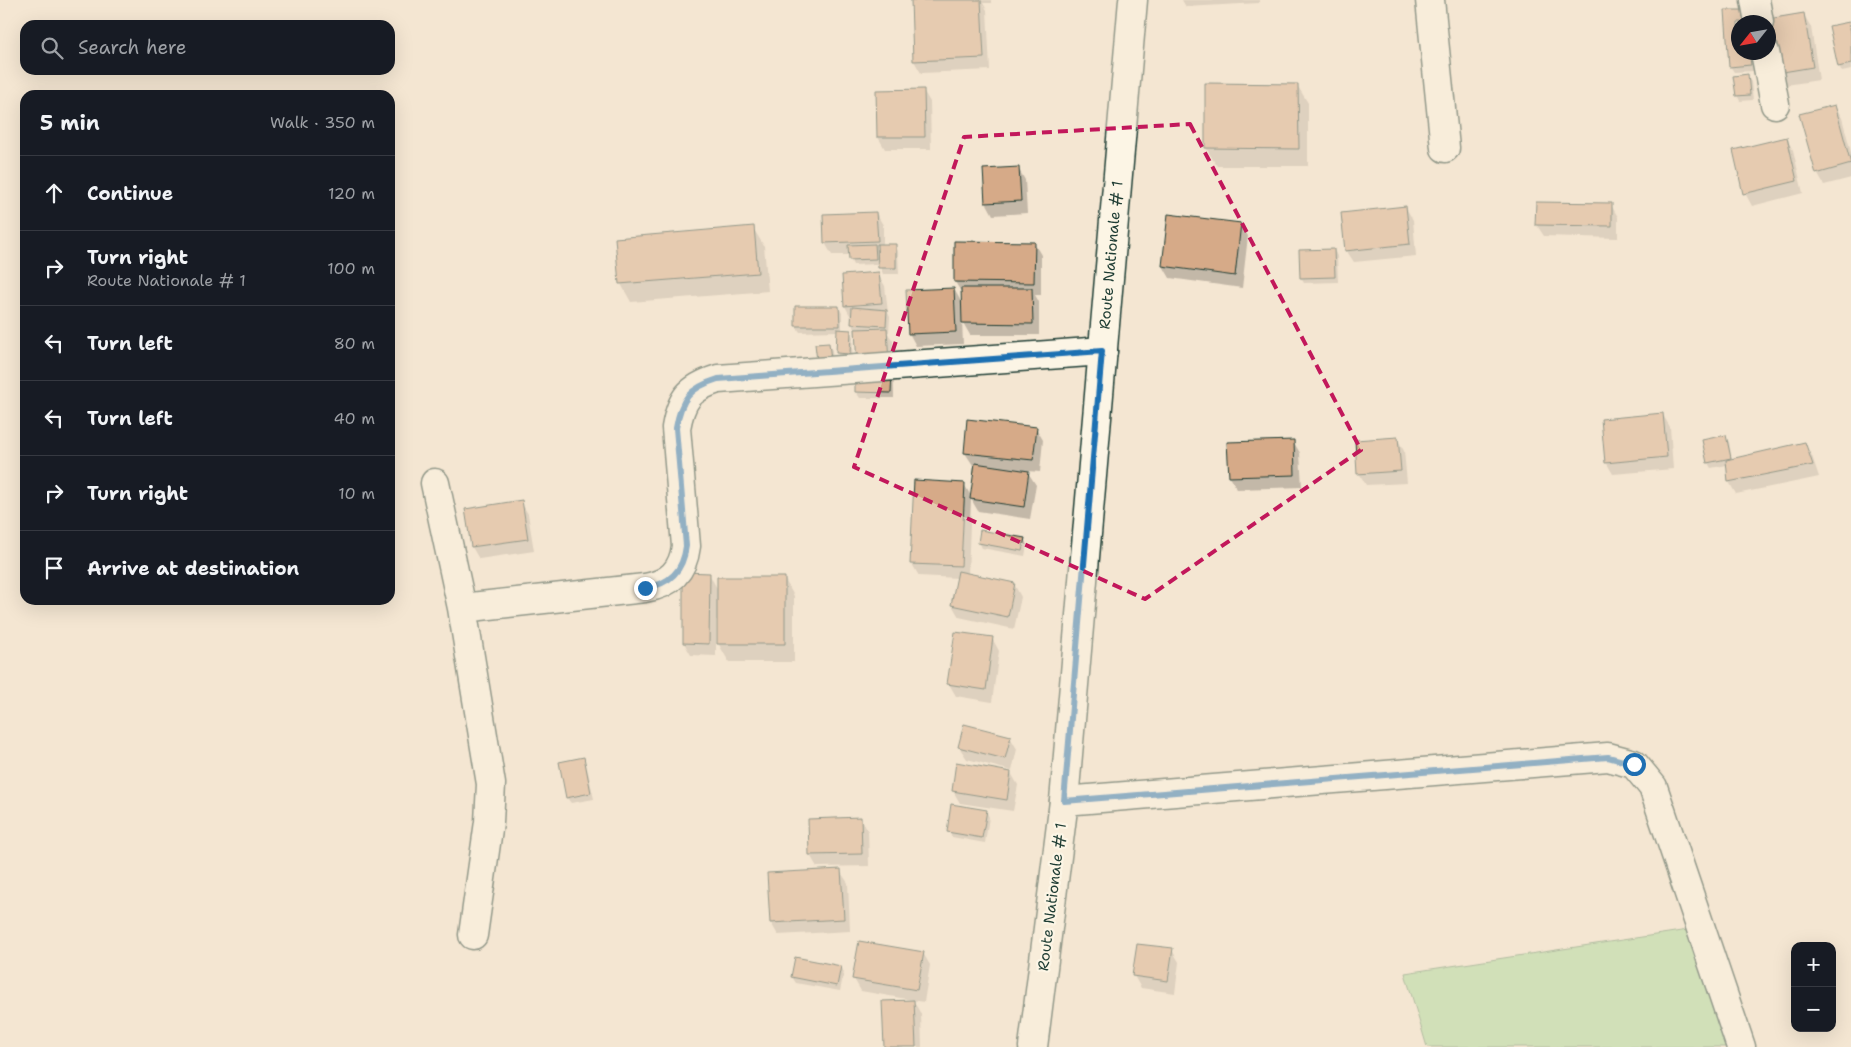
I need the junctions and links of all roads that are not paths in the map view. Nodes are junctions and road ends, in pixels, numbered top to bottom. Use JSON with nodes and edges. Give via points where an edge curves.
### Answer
{"nodes":[{"id":1,"x":1132,"y":0,"type":"edge"},
{"id":2,"x":1430,"y":0,"type":"edge"},
{"id":3,"x":1755,"y":0,"type":"edge"},
{"id":4,"x":1758,"y":15,"type":"edge"},
{"id":5,"x":1767,"y":60,"type":"edge"},
{"id":6,"x":1775,"y":104,"type":"dead end"},
{"id":7,"x":1446,"y":148,"type":"dead end"},
{"id":8,"x":1102,"y":351,"type":"junction"},
{"id":9,"x":435,"y":484,"type":"dead end"},
{"id":10,"x":462,"y":608,"type":"junction"},
{"id":11,"x":1064,"y":801,"type":"junction"},
{"id":12,"x":473,"y":935,"type":"dead end"},
{"id":13,"x":1033,"y":1047,"type":"edge"},
{"id":14,"x":1741,"y":1047,"type":"edge"}],
"edges":[{"from":1,"to":8,"type":"street","name":"Route Nationale # 1"},
{"from":2,"to":7,"type":"street"},
{"from":3,"to":4,"type":"street"},
{"from":5,"to":6,"type":"street"},
{"from":8,"to":10,"type":"street","via":[[718,379],[702,384],[688,396],[679,410],[676,428],[686,546],[684,560],[674,575],[660,585],[645,588]]},
{"from":8,"to":11,"type":"street","name":"Route Nationale # 1"},
{"from":9,"to":10,"type":"street"},
{"from":10,"to":12,"type":"street","via":[[491,784],[489,822]]},
{"from":11,"to":13,"type":"street","name":"Route Nationale # 1"},
{"from":11,"to":14,"type":"street","via":[[1608,757],[1634,764],[1653,787]]}]}
